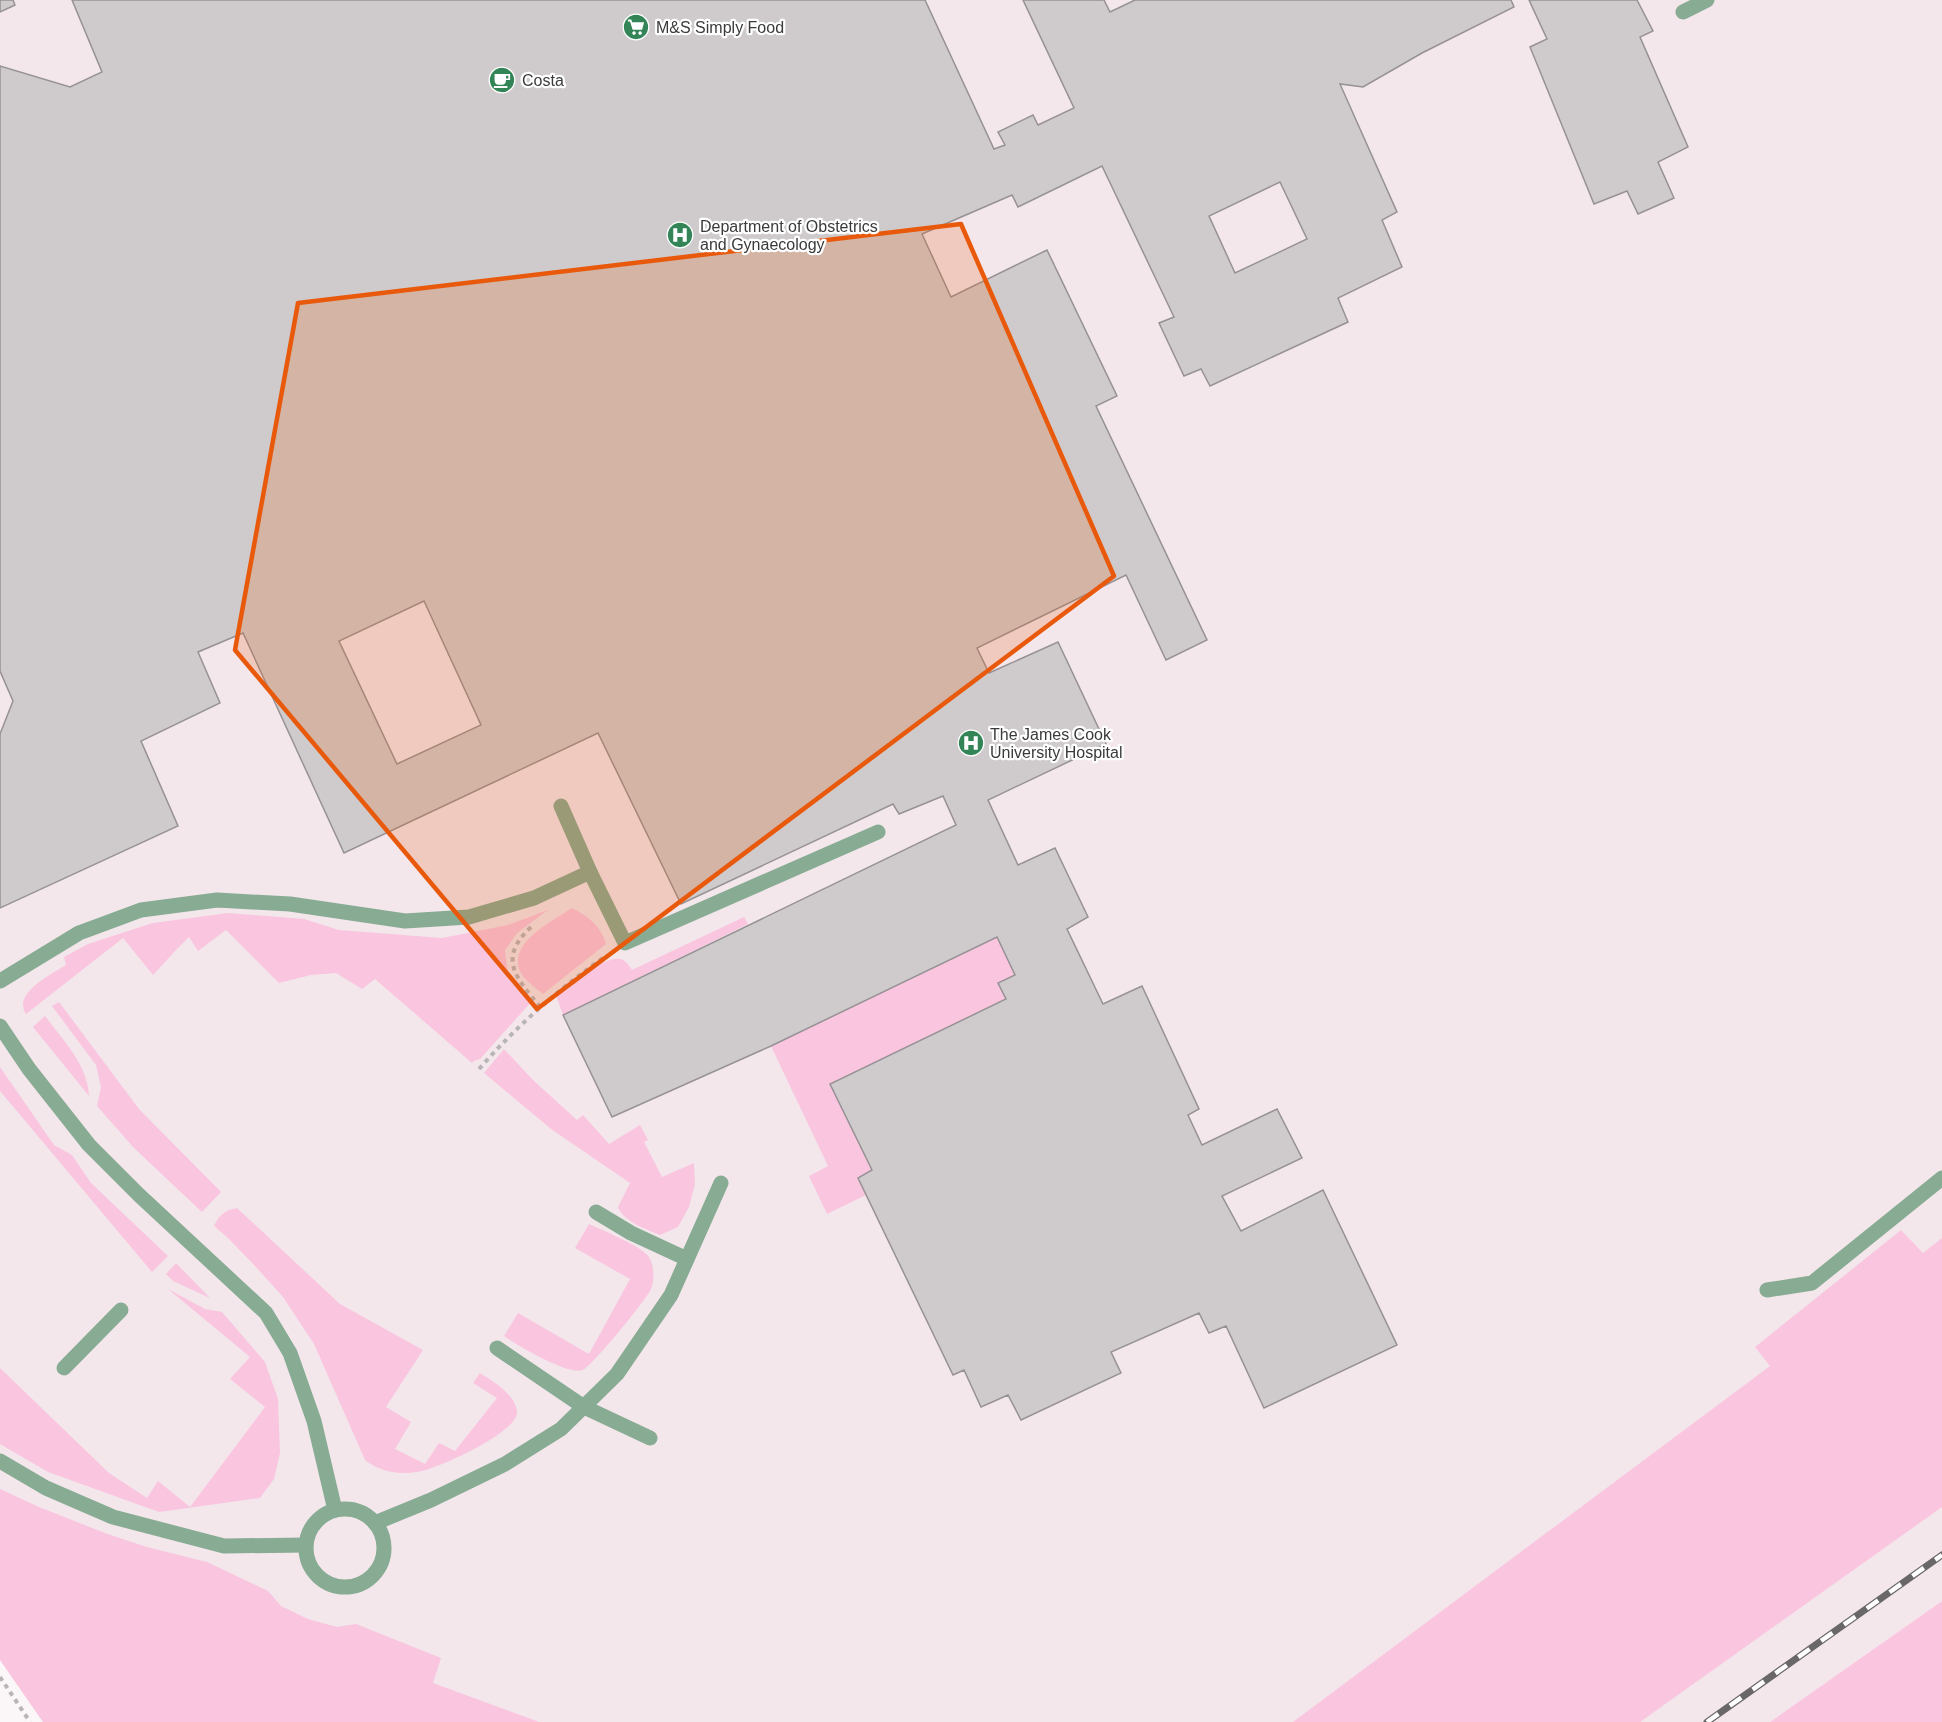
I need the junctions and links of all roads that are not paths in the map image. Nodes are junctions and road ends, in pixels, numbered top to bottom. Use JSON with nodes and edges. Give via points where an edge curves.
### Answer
{"nodes":[{"id":1,"x":1707,"y":0,"type":"edge"},
{"id":2,"x":1683,"y":12,"type":"dead end"},
{"id":3,"x":561,"y":806,"type":"dead end"},
{"id":4,"x":878,"y":832,"type":"dead end"},
{"id":5,"x":590,"y":872,"type":"junction"},
{"id":6,"x":0,"y":981,"type":"edge"},
{"id":7,"x":0,"y":1026,"type":"edge"},
{"id":8,"x":1942,"y":1178,"type":"edge"},
{"id":9,"x":721,"y":1183,"type":"dead end"},
{"id":10,"x":596,"y":1212,"type":"dead end"},
{"id":11,"x":687,"y":1259,"type":"junction"},
{"id":12,"x":1767,"y":1290,"type":"dead end"},
{"id":13,"x":121,"y":1310,"type":"dead end"},
{"id":14,"x":497,"y":1348,"type":"dead end"},
{"id":15,"x":64,"y":1368,"type":"dead end"},
{"id":16,"x":584,"y":1407,"type":"junction"},
{"id":17,"x":650,"y":1438,"type":"dead end"},
{"id":18,"x":0,"y":1461,"type":"edge"},
{"id":19,"x":335,"y":1510,"type":"junction"},
{"id":20,"x":375,"y":1523,"type":"junction"},
{"id":21,"x":305,"y":1545,"type":"junction"}],
"edges":[{"from":1,"to":2,"type":"lane"},
{"from":3,"to":5,"type":"lane"},
{"from":4,"to":5,"type":"lane","via":[[625,943]]},
{"from":5,"to":6,"type":"lane","via":[[534,898],[469,917],[405,921],[290,904],[217,900],[141,910],[79,933]]},
{"from":7,"to":19,"type":"lane","via":[[89,1145],[266,1313],[290,1353],[314,1420]]},
{"from":8,"to":12,"type":"lane","via":[[1812,1283]]},
{"from":9,"to":11,"type":"lane"},
{"from":10,"to":11,"type":"lane"},
{"from":11,"to":16,"type":"lane","via":[[671,1294],[617,1374]]},
{"from":13,"to":15,"type":"lane"},
{"from":14,"to":16,"type":"lane"},
{"from":16,"to":17,"type":"lane"},
{"from":16,"to":20,"type":"lane","via":[[561,1429],[505,1464]]},
{"from":18,"to":21,"type":"lane","via":[[46,1488],[113,1517],[224,1546]]},
{"from":19,"to":20,"type":"lane","via":[[350,1509]]},
{"from":19,"to":21,"type":"lane","via":[[323,1515],[309,1531]]},
{"from":20,"to":21,"type":"lane","via":[[383,1539],[383,1557],[375,1574],[348,1588],[331,1586],[315,1575],[307,1561]]}]}
